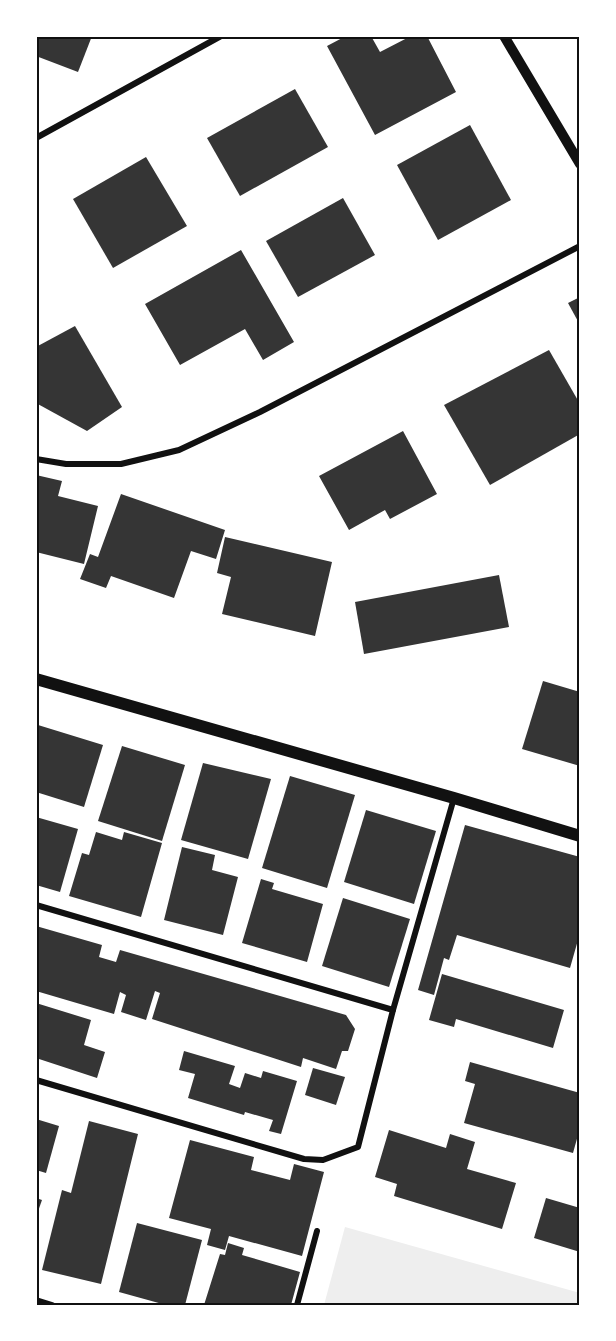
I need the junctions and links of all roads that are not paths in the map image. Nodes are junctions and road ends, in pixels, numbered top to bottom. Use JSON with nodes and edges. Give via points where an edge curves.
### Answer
{"nodes":[{"id":1,"x":220,"y":36,"type":"edge"},
{"id":2,"x":504,"y":36,"type":"edge"},
{"id":3,"x":36,"y":138,"type":"edge"},
{"id":4,"x":580,"y":164,"type":"edge"},
{"id":5,"x":580,"y":246,"type":"edge"},
{"id":6,"x":36,"y":459,"type":"edge"},
{"id":7,"x":36,"y":679,"type":"edge"},
{"id":8,"x":454,"y":798,"type":"junction"},
{"id":9,"x":580,"y":836,"type":"edge"},
{"id":10,"x":36,"y":905,"type":"edge"},
{"id":11,"x":393,"y":1010,"type":"junction"},
{"id":12,"x":36,"y":1080,"type":"edge"},
{"id":13,"x":317,"y":1231,"type":"dead end"},
{"id":14,"x":36,"y":1300,"type":"edge"},
{"id":15,"x":52,"y":1305,"type":"edge"},
{"id":16,"x":297,"y":1305,"type":"edge"}],
"edges":[{"from":1,"to":3,"type":"street"},
{"from":2,"to":4,"type":"street"},
{"from":5,"to":6,"type":"street","via":[[179,450],[121,465]]},
{"from":7,"to":8,"type":"main road"},
{"from":8,"to":9,"type":"main road"},
{"from":8,"to":11,"type":"street"},
{"from":10,"to":11,"type":"street"},
{"from":11,"to":12,"type":"street","via":[[358,1147],[323,1160],[304,1159]]},
{"from":13,"to":16,"type":"street"},
{"from":14,"to":15,"type":"street"}]}
